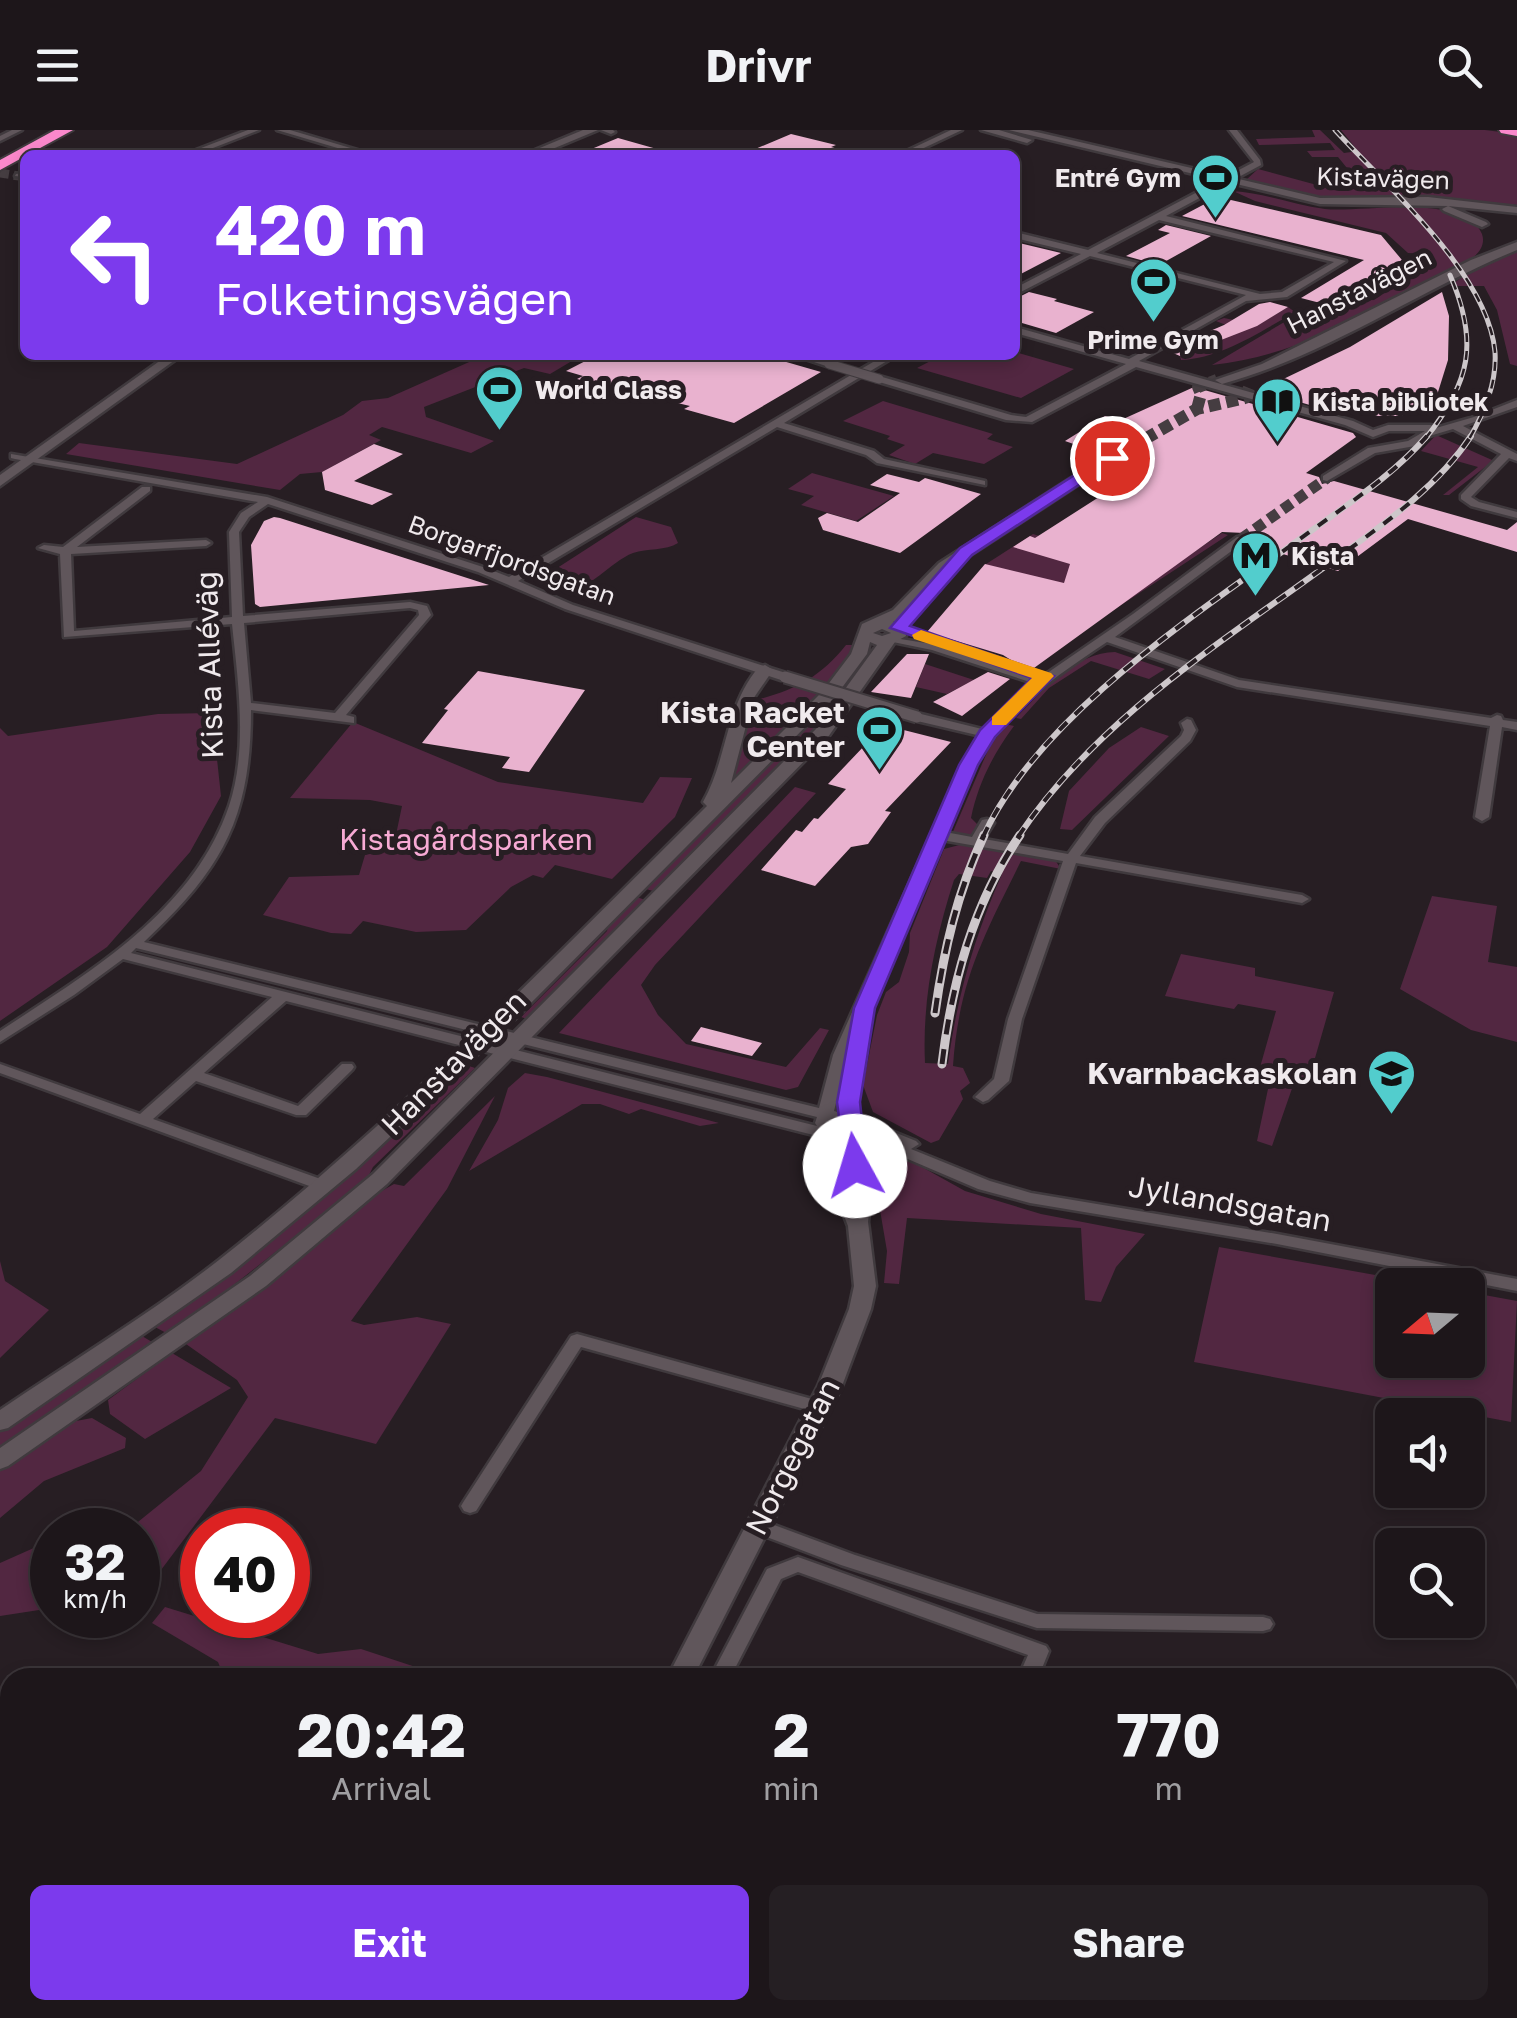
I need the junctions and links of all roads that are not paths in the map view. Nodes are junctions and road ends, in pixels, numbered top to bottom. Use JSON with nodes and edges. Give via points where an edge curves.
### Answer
{"nodes":[{"id":1,"x":18,"y":130,"type":"edge"},
{"id":2,"x":66,"y":130,"type":"edge"},
{"id":3,"x":90,"y":130,"type":"edge"},
{"id":4,"x":255,"y":130,"type":"edge"},
{"id":5,"x":281,"y":130,"type":"edge"},
{"id":6,"x":593,"y":130,"type":"edge"},
{"id":7,"x":610,"y":130,"type":"edge"},
{"id":8,"x":958,"y":130,"type":"edge"},
{"id":9,"x":986,"y":130,"type":"edge"},
{"id":10,"x":1014,"y":130,"type":"edge"},
{"id":11,"x":1233,"y":130,"type":"edge"},
{"id":12,"x":1506,"y":130,"type":"edge"},
{"id":13,"x":1517,"y":132,"type":"edge"},
{"id":14,"x":0,"y":140,"type":"edge"},
{"id":15,"x":1058,"y":144,"type":"junction"},
{"id":16,"x":29,"y":150,"type":"edge"},
{"id":17,"x":54,"y":150,"type":"edge"},
{"id":18,"x":201,"y":150,"type":"edge"},
{"id":19,"x":352,"y":150,"type":"edge"},
{"id":20,"x":541,"y":150,"type":"edge"},
{"id":21,"x":562,"y":150,"type":"edge"},
{"id":22,"x":913,"y":150,"type":"edge"},
{"id":23,"x":1224,"y":183,"type":"junction"},
{"id":24,"x":1517,"y":208,"type":"edge"},
{"id":25,"x":1158,"y":218,"type":"junction"},
{"id":26,"x":1489,"y":235,"type":"junction"},
{"id":27,"x":1020,"y":236,"type":"edge"},
{"id":28,"x":1517,"y":244,"type":"edge"},
{"id":29,"x":1090,"y":253,"type":"junction"},
{"id":30,"x":1475,"y":263,"type":"junction"},
{"id":31,"x":1020,"y":287,"type":"edge"},
{"id":32,"x":1264,"y":297,"type":"junction"},
{"id":33,"x":1020,"y":331,"type":"edge"},
{"id":34,"x":169,"y":360,"type":"edge"},
{"id":35,"x":816,"y":360,"type":"edge"},
{"id":36,"x":883,"y":360,"type":"edge"},
{"id":37,"x":1133,"y":363,"type":"junction"},
{"id":38,"x":1268,"y":367,"type":"junction"},
{"id":39,"x":122,"y":393,"type":"junction"},
{"id":40,"x":1517,"y":403,"type":"edge"},
{"id":41,"x":1349,"y":422,"type":"junction"},
{"id":42,"x":774,"y":423,"type":"junction"},
{"id":43,"x":1455,"y":426,"type":"junction"},
{"id":44,"x":1388,"y":428,"type":"junction"},
{"id":45,"x":1403,"y":429,"type":"junction"},
{"id":46,"x":1374,"y":436,"type":"junction"},
{"id":47,"x":1418,"y":437,"type":"junction"},
{"id":48,"x":1396,"y":445,"type":"junction"},
{"id":49,"x":15,"y":456,"type":"junction"},
{"id":50,"x":1512,"y":456,"type":"edge"},
{"id":51,"x":1112,"y":458,"type":"tunnel mouth"},
{"id":52,"x":34,"y":459,"type":"junction"},
{"id":53,"x":1345,"y":464,"type":"junction"},
{"id":54,"x":0,"y":467,"type":"edge"},
{"id":55,"x":1327,"y":478,"type":"tunnel mouth"},
{"id":56,"x":0,"y":482,"type":"edge"},
{"id":57,"x":981,"y":483,"type":"dead end"},
{"id":58,"x":146,"y":489,"type":"dead end"},
{"id":59,"x":267,"y":500,"type":"junction"},
{"id":60,"x":1517,"y":515,"type":"edge"},
{"id":61,"x":1242,"y":540,"type":"tunnel mouth"},
{"id":62,"x":206,"y":544,"type":"dead end"},
{"id":63,"x":44,"y":548,"type":"dead end"},
{"id":64,"x":65,"y":551,"type":"junction"},
{"id":65,"x":511,"y":581,"type":"junction"},
{"id":66,"x":239,"y":620,"type":"junction"},
{"id":67,"x":887,"y":633,"type":"junction"},
{"id":68,"x":1104,"y":637,"type":"junction"},
{"id":69,"x":765,"y":670,"type":"junction"},
{"id":70,"x":1041,"y":679,"type":"junction"},
{"id":71,"x":245,"y":706,"type":"junction"},
{"id":72,"x":1496,"y":720,"type":"junction"},
{"id":73,"x":1187,"y":723,"type":"dead end"},
{"id":74,"x":1517,"y":726,"type":"edge"},
{"id":75,"x":987,"y":734,"type":"junction"},
{"id":76,"x":1482,"y":817,"type":"dead end"},
{"id":77,"x":986,"y":823,"type":"dead end"},
{"id":78,"x":696,"y":824,"type":"junction"},
{"id":79,"x":938,"y":835,"type":"junction"},
{"id":80,"x":976,"y":842,"type":"junction"},
{"id":81,"x":1070,"y":860,"type":"junction"},
{"id":82,"x":632,"y":890,"type":"junction"},
{"id":83,"x":660,"y":898,"type":"junction"},
{"id":84,"x":1302,"y":898,"type":"dead end"},
{"id":85,"x":136,"y":944,"type":"junction"},
{"id":86,"x":123,"y":955,"type":"junction"},
{"id":87,"x":282,"y":997,"type":"junction"},
{"id":88,"x":864,"y":1008,"type":"junction"},
{"id":89,"x":0,"y":1038,"type":"edge"},
{"id":90,"x":482,"y":1039,"type":"junction"},
{"id":91,"x":513,"y":1046,"type":"junction"},
{"id":92,"x":347,"y":1067,"type":"dead end"},
{"id":93,"x":0,"y":1068,"type":"edge"},
{"id":94,"x":194,"y":1075,"type":"junction"},
{"id":95,"x":982,"y":1097,"type":"dead end"},
{"id":96,"x":145,"y":1118,"type":"junction"},
{"id":97,"x":823,"y":1123,"type":"junction"},
{"id":98,"x":850,"y":1129,"type":"junction"},
{"id":99,"x":322,"y":1186,"type":"junction"},
{"id":100,"x":858,"y":1226,"type":"junction"},
{"id":101,"x":1517,"y":1284,"type":"edge"},
{"id":102,"x":819,"y":1406,"type":"junction"},
{"id":103,"x":0,"y":1422,"type":"edge"},
{"id":104,"x":0,"y":1460,"type":"edge"},
{"id":105,"x":470,"y":1506,"type":"dead end"},
{"id":106,"x":758,"y":1526,"type":"junction"},
{"id":107,"x":844,"y":1570,"type":"junction"},
{"id":108,"x":1263,"y":1624,"type":"dead end"},
{"id":109,"x":685,"y":1668,"type":"edge"},
{"id":110,"x":725,"y":1668,"type":"edge"},
{"id":111,"x":1032,"y":1668,"type":"edge"}],
"edges":[{"from":1,"to":14,"type":"street"},
{"from":2,"to":16,"type":"highway"},
{"from":3,"to":17,"type":"highway"},
{"from":4,"to":18,"type":"street"},
{"from":5,"to":19,"type":"street"},
{"from":6,"to":20,"type":"main road"},
{"from":7,"to":21,"type":"main road"},
{"from":8,"to":22,"type":"street"},
{"from":9,"to":15,"type":"main road","name":"Kistavägen"},
{"from":10,"to":15,"type":"main road","name":"Kistavägen"},
{"from":11,"to":23,"type":"street","via":[[1258,164]]},
{"from":12,"to":13,"type":"highway"},
{"from":15,"to":23,"type":"main road","name":"Kistavägen"},
{"from":23,"to":24,"type":"main road","name":"Kistavägen","via":[[1332,202],[1428,200]]},
{"from":23,"to":25,"type":"street"},
{"from":23,"to":26,"type":"main road","name":"Kistavägen","via":[[1325,206],[1430,205]]},
{"from":24,"to":26,"type":"main road","via":[[1494,213]]},
{"from":25,"to":29,"type":"street"},
{"from":25,"to":32,"type":"street","via":[[1342,261],[1284,295]]},
{"from":26,"to":28,"type":"main road","name":"Hanstavägen"},
{"from":26,"to":30,"type":"main road","name":"Hanstavägen"},
{"from":27,"to":29,"type":"street"},
{"from":28,"to":30,"type":"main road","name":"Hanstavägen"},
{"from":29,"to":31,"type":"street"},
{"from":29,"to":32,"type":"street"},
{"from":30,"to":38,"type":"main road","name":"Hanstavägen"},
{"from":32,"to":37,"type":"street","via":[[1244,298]]},
{"from":33,"to":37,"type":"street"},
{"from":34,"to":39,"type":"main road"},
{"from":35,"to":37,"type":"street","bridge":true,"via":[[1016,420],[1035,418]]},
{"from":36,"to":42,"type":"street"},
{"from":37,"to":41,"type":"street"},
{"from":38,"to":38,"type":"main road","name":"Hanstavägen","via":[[1249,387],[1220,380]]},
{"from":39,"to":49,"type":"main road"},
{"from":39,"to":52,"type":"main road"},
{"from":40,"to":43,"type":"street"},
{"from":41,"to":44,"type":"street"},
{"from":41,"to":46,"type":"street"},
{"from":42,"to":57,"type":"street","via":[[882,461]]},
{"from":42,"to":65,"type":"street"},
{"from":43,"to":45,"type":"street"},
{"from":43,"to":47,"type":"street"},
{"from":43,"to":50,"type":"street"},
{"from":44,"to":45,"type":"street"},
{"from":44,"to":46,"type":"street"},
{"from":45,"to":47,"type":"street"},
{"from":46,"to":48,"type":"street"},
{"from":46,"to":53,"type":"street"},
{"from":47,"to":48,"type":"street"},
{"from":48,"to":53,"type":"street"},
{"from":49,"to":52,"type":"street","name":"Borgarfjordsgatan"},
{"from":49,"to":54,"type":"main road"},
{"from":50,"to":60,"type":"street","via":[[1465,497]]},
{"from":51,"to":67,"type":"main road","name":"Hanstavägen","via":[[966,552]]},
{"from":52,"to":56,"type":"main road"},
{"from":52,"to":59,"type":"street","name":"Borgarfjordsgatan"},
{"from":53,"to":55,"type":"street"},
{"from":58,"to":64,"type":"street"},
{"from":59,"to":65,"type":"street","name":"Borgarfjordsgatan"},
{"from":59,"to":66,"type":"street","name":"Kista Alléväg","via":[[234,532]]},
{"from":61,"to":68,"type":"street"},
{"from":62,"to":64,"type":"street"},
{"from":63,"to":64,"type":"street"},
{"from":64,"to":66,"type":"street","via":[[68,635]]},
{"from":65,"to":69,"type":"street","name":"Borgarfjordsgatan"},
{"from":66,"to":71,"type":"street","name":"Kista Alléväg"},
{"from":66,"to":71,"type":"street","via":[[410,605],[425,615],[344,719]]},
{"from":67,"to":70,"type":"street"},
{"from":67,"to":78,"type":"main road","name":"Hanstavägen"},
{"from":67,"to":83,"type":"main road","name":"Hanstavägen","via":[[822,733]]},
{"from":68,"to":70,"type":"street"},
{"from":68,"to":72,"type":"street","via":[[1171,666],[1237,683]]},
{"from":69,"to":75,"type":"street","name":"Borgarfjordsgatan","bridge":true},
{"from":69,"to":78,"type":"main road","via":[[746,698],[720,791]]},
{"from":70,"to":75,"type":"street"},
{"from":71,"to":85,"type":"street","name":"Kista Alléväg","via":[[234,810],[214,853]]},
{"from":72,"to":74,"type":"street"},
{"from":72,"to":76,"type":"street"},
{"from":73,"to":81,"type":"street","via":[[1186,738],[1111,809]]},
{"from":75,"to":79,"type":"street"},
{"from":77,"to":80,"type":"street"},
{"from":78,"to":82,"type":"main road","name":"Hanstavägen"},
{"from":79,"to":80,"type":"street"},
{"from":79,"to":88,"type":"street"},
{"from":80,"to":81,"type":"street"},
{"from":81,"to":84,"type":"street"},
{"from":81,"to":95,"type":"street","via":[[1015,1019],[1001,1081]]},
{"from":82,"to":83,"type":"main road"},
{"from":82,"to":90,"type":"main road","name":"Hanstavägen"},
{"from":83,"to":91,"type":"main road","name":"Hanstavägen"},
{"from":85,"to":86,"type":"street","name":"Kista Alléväg"},
{"from":85,"to":90,"type":"street"},
{"from":86,"to":87,"type":"street"},
{"from":86,"to":89,"type":"street","name":"Kista Alléväg"},
{"from":87,"to":90,"type":"street"},
{"from":87,"to":94,"type":"street"},
{"from":88,"to":97,"type":"street","via":[[840,1056]]},
{"from":88,"to":98,"type":"street","via":[[848,1102]]},
{"from":90,"to":91,"type":"street"},
{"from":90,"to":99,"type":"main road","name":"Hanstavägen"},
{"from":91,"to":97,"type":"street"},
{"from":91,"to":104,"type":"main road","name":"Hanstavägen","via":[[380,1180],[258,1282]]},
{"from":92,"to":94,"type":"street","via":[[301,1112]]},
{"from":93,"to":96,"type":"street"},
{"from":94,"to":96,"type":"street"},
{"from":96,"to":99,"type":"street"},
{"from":97,"to":98,"type":"street"},
{"from":97,"to":100,"type":"main road","name":"Norgegatan"},
{"from":98,"to":100,"type":"main road","name":"Norgegatan"},
{"from":98,"to":101,"type":"street","name":"Jyllandsgatan","via":[[1030,1198]]},
{"from":99,"to":103,"type":"main road","name":"Hanstavägen","via":[[223,1268]]},
{"from":100,"to":102,"type":"main road","name":"Norgegatan","via":[[864,1257],[860,1309]]},
{"from":102,"to":105,"type":"street","via":[[577,1340]]},
{"from":102,"to":106,"type":"main road","name":"Norgegatan"},
{"from":106,"to":107,"type":"street"},
{"from":106,"to":109,"type":"main road","name":"Norgegatan"},
{"from":107,"to":108,"type":"street","via":[[1036,1621]]},
{"from":107,"to":110,"type":"street","via":[[798,1564],[774,1574]]},
{"from":107,"to":111,"type":"street","via":[[1039,1651]]}]}
